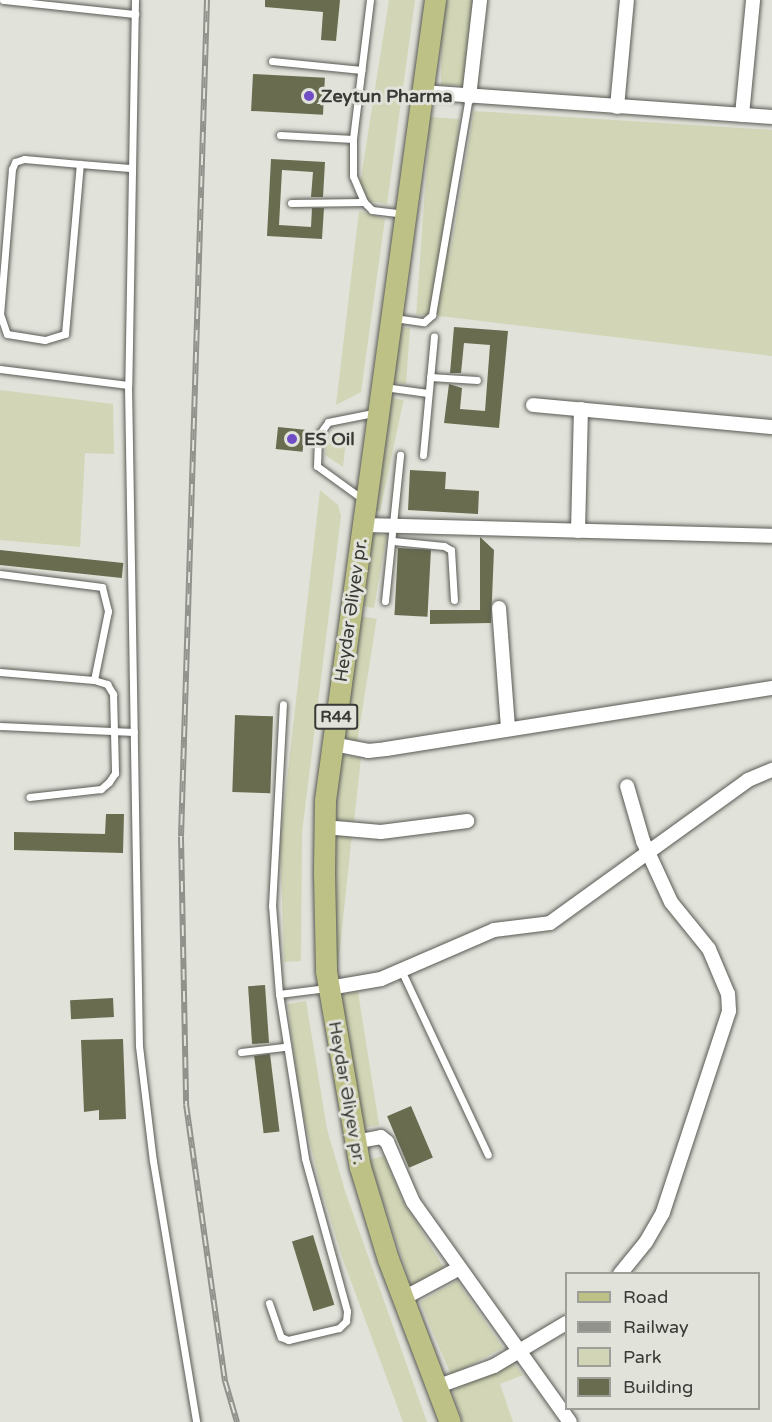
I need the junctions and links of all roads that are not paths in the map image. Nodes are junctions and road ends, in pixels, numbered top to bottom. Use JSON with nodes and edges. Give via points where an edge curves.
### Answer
{"nodes":[{"id":1,"x":3,"y":0,"type":"edge"},
{"id":2,"x":135,"y":0,"type":"edge"},
{"id":3,"x":370,"y":0,"type":"edge"},
{"id":4,"x":424,"y":0,"type":"edge"},
{"id":5,"x":435,"y":0,"type":"edge"},
{"id":6,"x":480,"y":0,"type":"edge"},
{"id":7,"x":627,"y":0,"type":"edge"},
{"id":8,"x":753,"y":0,"type":"edge"},
{"id":9,"x":135,"y":14,"type":"junction"},
{"id":10,"x":272,"y":61,"type":"dead end"},
{"id":11,"x":362,"y":70,"type":"junction"},
{"id":12,"x":422,"y":92,"type":"junction"},
{"id":13,"x":470,"y":97,"type":"junction"},
{"id":14,"x":617,"y":107,"type":"junction"},
{"id":15,"x":742,"y":115,"type":"junction"},
{"id":16,"x":772,"y":117,"type":"edge"},
{"id":17,"x":280,"y":135,"type":"dead end"},
{"id":18,"x":353,"y":139,"type":"junction"},
{"id":19,"x":80,"y":164,"type":"junction"},
{"id":20,"x":130,"y":168,"type":"junction"},
{"id":21,"x":364,"y":202,"type":"junction"},
{"id":22,"x":291,"y":203,"type":"dead end"},
{"id":23,"x":395,"y":213,"type":"junction"},
{"id":24,"x":391,"y":318,"type":"junction"},
{"id":25,"x":434,"y":338,"type":"dead end"},
{"id":26,"x":0,"y":369,"type":"edge"},
{"id":27,"x":430,"y":377,"type":"junction"},
{"id":28,"x":477,"y":380,"type":"dead end"},
{"id":29,"x":128,"y":385,"type":"junction"},
{"id":30,"x":382,"y":386,"type":"junction"},
{"id":31,"x":428,"y":393,"type":"junction"},
{"id":32,"x":533,"y":405,"type":"dead end"},
{"id":33,"x":582,"y":409,"type":"junction"},
{"id":34,"x":368,"y":414,"type":"junction"},
{"id":35,"x":772,"y":428,"type":"edge"},
{"id":36,"x":423,"y":454,"type":"dead end"},
{"id":37,"x":400,"y":455,"type":"dead end"},
{"id":38,"x":357,"y":495,"type":"junction"},
{"id":39,"x":363,"y":525,"type":"junction"},
{"id":40,"x":578,"y":531,"type":"junction"},
{"id":41,"x":393,"y":534,"type":"junction"},
{"id":42,"x":772,"y":536,"type":"edge"},
{"id":43,"x":0,"y":574,"type":"edge"},
{"id":44,"x":454,"y":600,"type":"dead end"},
{"id":45,"x":386,"y":601,"type":"dead end"},
{"id":46,"x":499,"y":608,"type":"dead end"},
{"id":47,"x":0,"y":672,"type":"edge"},
{"id":48,"x":94,"y":680,"type":"junction"},
{"id":49,"x":772,"y":688,"type":"edge"},
{"id":50,"x":283,"y":704,"type":"dead end"},
{"id":51,"x":0,"y":726,"type":"edge"},
{"id":52,"x":508,"y":729,"type":"junction"},
{"id":53,"x":114,"y":731,"type":"junction"},
{"id":54,"x":134,"y":732,"type":"junction"},
{"id":55,"x":333,"y":744,"type":"junction"},
{"id":56,"x":772,"y":770,"type":"edge"},
{"id":57,"x":627,"y":786,"type":"dead end"},
{"id":58,"x":29,"y":797,"type":"dead end"},
{"id":59,"x":467,"y":821,"type":"dead end"},
{"id":60,"x":324,"y":827,"type":"junction"},
{"id":61,"x":648,"y":854,"type":"junction"},
{"id":62,"x":401,"y":970,"type":"junction"},
{"id":63,"x":324,"y":988,"type":"junction"},
{"id":64,"x":279,"y":994,"type":"junction"},
{"id":65,"x":285,"y":1047,"type":"junction"},
{"id":66,"x":241,"y":1052,"type":"dead end"},
{"id":67,"x":355,"y":1142,"type":"junction"},
{"id":68,"x":488,"y":1155,"type":"dead end"},
{"id":69,"x":458,"y":1269,"type":"junction"},
{"id":70,"x":622,"y":1272,"type":"edge"},
{"id":71,"x":402,"y":1299,"type":"junction"},
{"id":72,"x":269,"y":1303,"type":"dead end"},
{"id":73,"x":565,"y":1324,"type":"edge"},
{"id":74,"x":519,"y":1353,"type":"junction"},
{"id":75,"x":436,"y":1387,"type":"junction"},
{"id":76,"x":196,"y":1422,"type":"edge"},
{"id":77,"x":436,"y":1422,"type":"edge"},
{"id":78,"x":450,"y":1422,"type":"edge"},
{"id":79,"x":570,"y":1422,"type":"edge"}],
"edges":[{"from":1,"to":9,"type":"lane"},
{"from":2,"to":9,"type":"lane"},
{"from":3,"to":11,"type":"lane"},
{"from":4,"to":23,"type":"main road","name":"Heydər Əliyev pr.","number":"R44"},
{"from":5,"to":12,"type":"main road","name":"Heydər Əliyev pr.","number":"R44"},
{"from":6,"to":13,"type":"street"},
{"from":7,"to":14,"type":"street"},
{"from":8,"to":15,"type":"street"},
{"from":9,"to":20,"type":"lane"},
{"from":10,"to":11,"type":"lane"},
{"from":11,"to":18,"type":"lane"},
{"from":12,"to":13,"type":"street"},
{"from":12,"to":24,"type":"main road","name":"Heydər Əliyev pr.","number":"R44"},
{"from":13,"to":14,"type":"street"},
{"from":13,"to":24,"type":"lane","via":[[432,315],[424,322]]},
{"from":14,"to":15,"type":"street"},
{"from":15,"to":16,"type":"street"},
{"from":17,"to":18,"type":"lane"},
{"from":18,"to":21,"type":"lane","via":[[353,176]]},
{"from":19,"to":19,"type":"lane","via":[[64,334],[45,340],[7,334],[0,314],[15,162],[24,159]]},
{"from":19,"to":20,"type":"lane"},
{"from":20,"to":29,"type":"lane"},
{"from":21,"to":22,"type":"lane"},
{"from":21,"to":23,"type":"lane","via":[[372,210]]},
{"from":23,"to":34,"type":"main road","name":"Heydər Əliyev pr.","number":"R44"},
{"from":24,"to":30,"type":"main road","name":"Heydər Əliyev pr.","number":"R44"},
{"from":25,"to":27,"type":"lane"},
{"from":26,"to":29,"type":"lane"},
{"from":27,"to":28,"type":"lane"},
{"from":27,"to":31,"type":"lane"},
{"from":29,"to":54,"type":"lane"},
{"from":30,"to":31,"type":"lane"},
{"from":30,"to":39,"type":"main road","name":"Heydər Əliyev pr.","number":"R44"},
{"from":31,"to":36,"type":"lane"},
{"from":32,"to":33,"type":"street"},
{"from":33,"to":35,"type":"street"},
{"from":33,"to":40,"type":"street"},
{"from":34,"to":38,"type":"main road","name":"Heydər Əliyev pr.","number":"R44"},
{"from":34,"to":38,"type":"lane","via":[[328,422],[318,436],[316,466]]},
{"from":37,"to":41,"type":"lane"},
{"from":38,"to":63,"type":"main road","name":"Heydər Əliyev pr.","number":"R44","via":[[315,800]]},
{"from":39,"to":41,"type":"street"},
{"from":39,"to":55,"type":"main road","name":"Heydər Əliyev pr.","number":"R44"},
{"from":40,"to":41,"type":"street"},
{"from":40,"to":42,"type":"street"},
{"from":41,"to":44,"type":"lane","via":[[451,550]]},
{"from":41,"to":45,"type":"lane"},
{"from":43,"to":48,"type":"lane","via":[[102,587],[108,611]]},
{"from":46,"to":52,"type":"street"},
{"from":47,"to":48,"type":"lane"},
{"from":48,"to":53,"type":"lane","via":[[107,684],[113,694]]},
{"from":49,"to":52,"type":"street"},
{"from":50,"to":64,"type":"lane","via":[[272,906]]},
{"from":51,"to":53,"type":"lane"},
{"from":52,"to":55,"type":"street","via":[[368,751]]},
{"from":53,"to":54,"type":"lane"},
{"from":53,"to":58,"type":"lane","via":[[115,773],[100,789]]},
{"from":54,"to":76,"type":"lane","via":[[140,1058]]},
{"from":55,"to":60,"type":"main road","name":"Heydər Əliyev pr.","number":"R44"},
{"from":56,"to":61,"type":"street","via":[[748,780]]},
{"from":57,"to":61,"type":"street"},
{"from":59,"to":60,"type":"street","via":[[381,832]]},
{"from":60,"to":63,"type":"main road","name":"Heydər Əliyev pr.","number":"R44"},
{"from":61,"to":62,"type":"street","via":[[550,923],[494,930]]},
{"from":61,"to":70,"type":"street","via":[[671,902],[709,950],[728,994],[729,1011],[663,1212],[646,1242]]},
{"from":62,"to":63,"type":"street","via":[[360,985]]},
{"from":62,"to":68,"type":"lane"},
{"from":63,"to":64,"type":"lane"},
{"from":63,"to":67,"type":"main road","name":"Heydər Əliyev pr.","number":"R44"},
{"from":63,"to":77,"type":"main road","name":"Heydər Əliyev pr.","number":"R44","via":[[350,1170]]},
{"from":64,"to":65,"type":"lane"},
{"from":65,"to":66,"type":"lane"},
{"from":65,"to":72,"type":"lane","via":[[305,1158],[347,1311],[346,1321],[339,1328],[288,1340],[281,1337]]},
{"from":67,"to":69,"type":"street","via":[[381,1137],[387,1142],[413,1202]]},
{"from":67,"to":71,"type":"main road","name":"Heydər Əliyev pr.","number":"R44","via":[[370,1206]]},
{"from":69,"to":71,"type":"street"},
{"from":69,"to":74,"type":"street"},
{"from":71,"to":75,"type":"main road","name":"Heydər Əliyev pr.","number":"R44"},
{"from":73,"to":74,"type":"street"},
{"from":74,"to":75,"type":"street"},
{"from":74,"to":79,"type":"street"},
{"from":75,"to":78,"type":"main road","name":"Heydər Əliyev pr.","number":"R44"}]}
